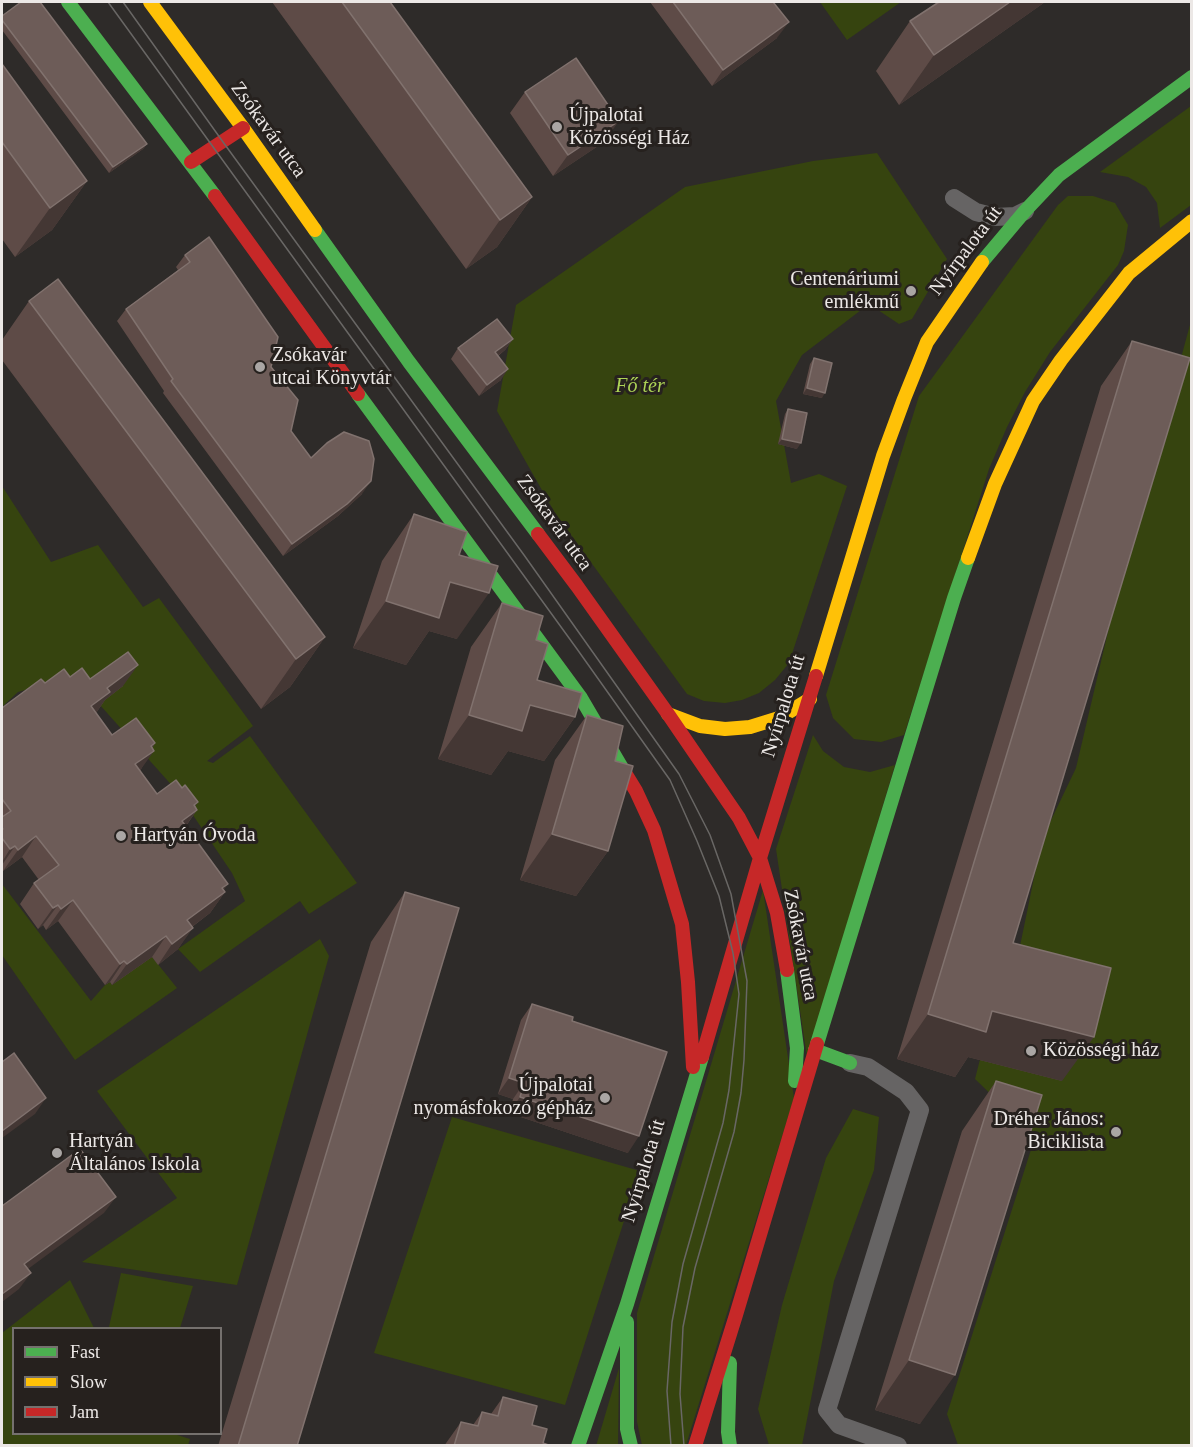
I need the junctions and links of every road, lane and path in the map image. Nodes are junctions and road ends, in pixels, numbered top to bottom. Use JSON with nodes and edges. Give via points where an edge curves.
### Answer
{"nodes":[{"id":1,"x":68,"y":2,"type":"edge"},
{"id":2,"x":150,"y":2,"type":"edge"},
{"id":3,"x":1191,"y":77,"type":"edge"},
{"id":4,"x":243,"y":128,"type":"junction"},
{"id":5,"x":191,"y":162,"type":"junction"},
{"id":6,"x":954,"y":198,"type":"dead end"},
{"id":7,"x":1025,"y":211,"type":"junction"},
{"id":8,"x":1191,"y":221,"type":"edge"},
{"id":9,"x":810,"y":699,"type":"junction"},
{"id":10,"x":668,"y":714,"type":"junction"},
{"id":11,"x":760,"y":858,"type":"junction"},
{"id":12,"x":815,"y":1050,"type":"junction"},
{"id":13,"x":850,"y":1063,"type":"joint"},
{"id":14,"x":694,"y":1086,"type":"junction"},
{"id":15,"x":793,"y":1121,"type":"junction"},
{"id":16,"x":627,"y":1304,"type":"junction"},
{"id":17,"x":736,"y":1315,"type":"junction"},
{"id":18,"x":578,"y":1446,"type":"edge"},
{"id":19,"x":631,"y":1446,"type":"edge"},
{"id":20,"x":694,"y":1446,"type":"edge"},
{"id":21,"x":730,"y":1446,"type":"edge"},
{"id":22,"x":898,"y":1446,"type":"edge"}],
"edges":[{"from":1,"to":5,"type":"main road"},
{"from":2,"to":4,"type":"main road","name":"Zsókavár utca"},
{"from":3,"to":7,"type":"main road","name":"Nyírpalota út","via":[[1059,175]]},
{"from":4,"to":5,"type":"main road"},
{"from":4,"to":10,"type":"main road","name":"Zsókavár utca","via":[[409,362]]},
{"from":5,"to":14,"type":"main road","via":[[582,698],[636,791],[654,830],[682,924]]},
{"from":6,"to":7,"type":"street","via":[[976,212],[995,217]]},
{"from":7,"to":9,"type":"main road","name":"Nyírpalota út","via":[[977,269],[927,342],[883,456]]},
{"from":8,"to":12,"type":"main road","via":[[1128,273],[1061,360],[1033,401],[995,484],[954,598]]},
{"from":9,"to":10,"type":"main road","via":[[779,718],[750,727],[700,726]]},
{"from":9,"to":11,"type":"main road","name":"Nyírpalota út"},
{"from":10,"to":11,"type":"main road","name":"Zsókavár utca","via":[[739,818]]},
{"from":11,"to":14,"type":"main road","name":"Nyírpalota út"},
{"from":11,"to":15,"type":"main road","name":"Zsókavár utca","via":[[777,913],[790,987],[797,1048]]},
{"from":12,"to":13,"type":"main road"},
{"from":12,"to":15,"type":"main road"},
{"from":13,"to":22,"type":"street","via":[[868,1067],[906,1092],[920,1110],[827,1410],[839,1425]]},
{"from":14,"to":16,"type":"main road","name":"Nyírpalota út"},
{"from":15,"to":17,"type":"main road"},
{"from":16,"to":18,"type":"main road","name":"Nyírpalota út"},
{"from":16,"to":19,"type":"main road","via":[[627,1429]]},
{"from":17,"to":20,"type":"main road"},
{"from":17,"to":21,"type":"main road","via":[[729,1374]]}]}
